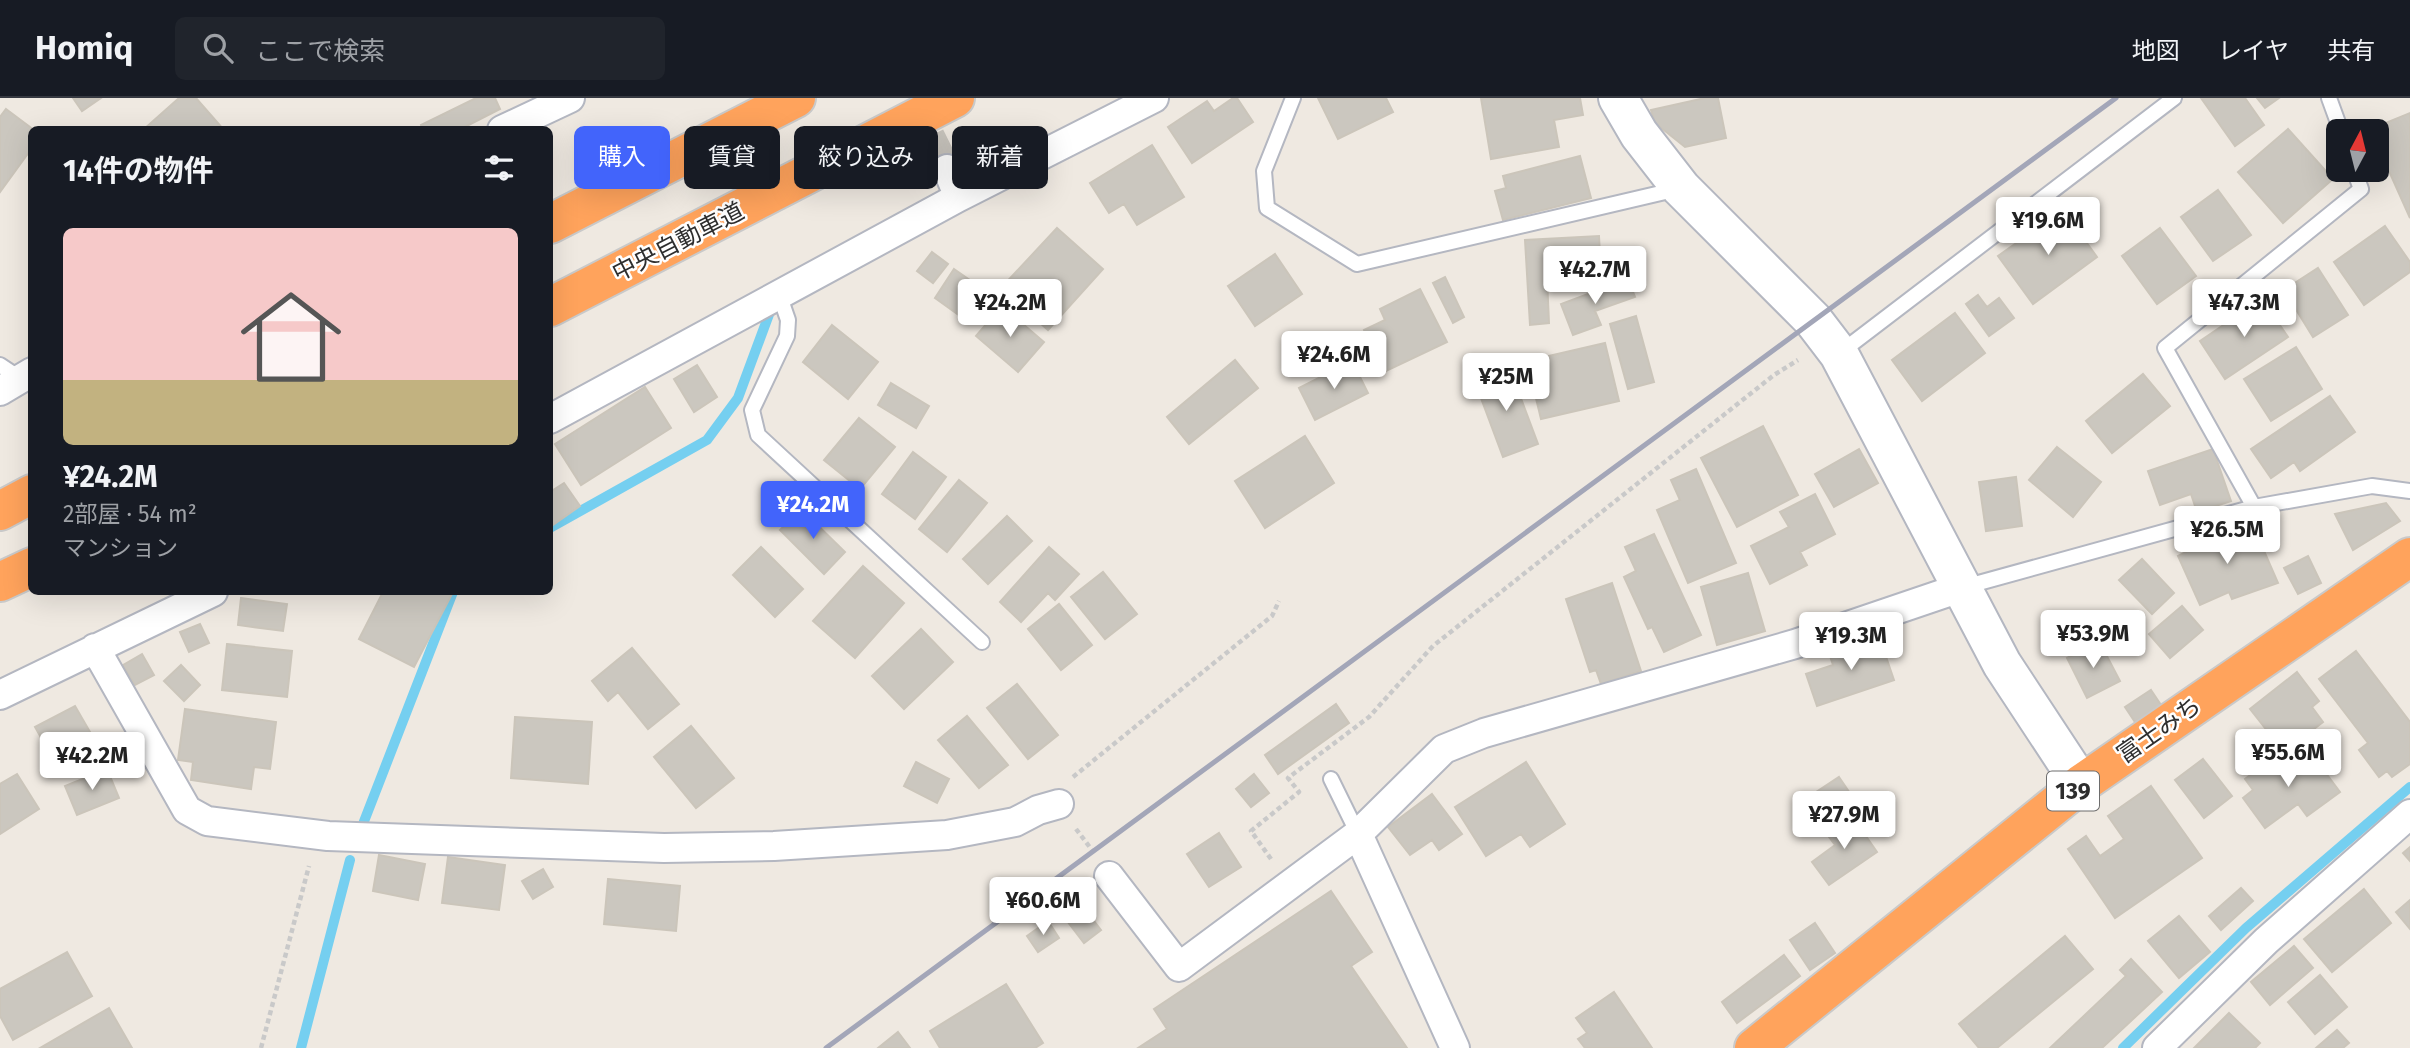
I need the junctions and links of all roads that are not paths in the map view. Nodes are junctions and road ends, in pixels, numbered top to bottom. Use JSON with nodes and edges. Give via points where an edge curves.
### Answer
{"nodes":[{"id":1,"x":570,"y":98,"type":"edge"},
{"id":2,"x":796,"y":98,"type":"edge"},
{"id":3,"x":955,"y":98,"type":"edge"},
{"id":4,"x":1154,"y":98,"type":"edge"},
{"id":5,"x":1293,"y":98,"type":"edge"},
{"id":6,"x":1618,"y":98,"type":"edge"},
{"id":7,"x":2174,"y":98,"type":"edge"},
{"id":8,"x":2329,"y":98,"type":"edge"},
{"id":9,"x":2337,"y":119,"type":"edge"},
{"id":10,"x":510,"y":126,"type":"edge"},
{"id":11,"x":947,"y":169,"type":"tunnel mouth"},
{"id":12,"x":2358,"y":182,"type":"edge"},
{"id":13,"x":1681,"y":188,"type":"junction"},
{"id":14,"x":959,"y":197,"type":"junction"},
{"id":15,"x":553,"y":222,"type":"edge"},
{"id":16,"x":779,"y":294,"type":"junction"},
{"id":17,"x":553,"y":305,"type":"edge"},
{"id":18,"x":1834,"y":347,"type":"junction"},
{"id":19,"x":553,"y":417,"type":"edge"},
{"id":20,"x":2410,"y":491,"type":"edge"},
{"id":21,"x":28,"y":496,"type":"edge"},
{"id":22,"x":2254,"y":507,"type":"junction"},
{"id":23,"x":0,"y":510,"type":"edge"},
{"id":24,"x":2410,"y":557,"type":"edge"},
{"id":25,"x":28,"y":569,"type":"edge"},
{"id":26,"x":0,"y":582,"type":"edge"},
{"id":27,"x":1963,"y":587,"type":"junction"},
{"id":28,"x":207,"y":595,"type":"edge"},
{"id":29,"x":982,"y":642,"type":"dead end"},
{"id":30,"x":95,"y":648,"type":"junction"},
{"id":31,"x":0,"y":695,"type":"edge"},
{"id":32,"x":1331,"y":779,"type":"dead end"},
{"id":33,"x":2081,"y":784,"type":"junction"},
{"id":34,"x":1059,"y":804,"type":"road end"},
{"id":35,"x":2410,"y":814,"type":"edge"},
{"id":36,"x":1358,"y":834,"type":"junction"},
{"id":37,"x":1109,"y":876,"type":"road end"},
{"id":38,"x":1455,"y":1048,"type":"edge"},
{"id":39,"x":1754,"y":1048,"type":"edge"},
{"id":40,"x":2157,"y":1048,"type":"edge"}],
"edges":[{"from":1,"to":10,"type":"street"},
{"from":2,"to":15,"type":"highway"},
{"from":3,"to":17,"type":"highway","name":"中央自動車道"},
{"from":4,"to":14,"type":"street"},
{"from":5,"to":13,"type":"lane","via":[[1264,171],[1267,208],[1357,264]]},
{"from":6,"to":13,"type":"street"},
{"from":7,"to":18,"type":"lane"},
{"from":8,"to":9,"type":"lane"},
{"from":11,"to":14,"type":"street"},
{"from":12,"to":22,"type":"lane","via":[[2361,189],[2165,348]]},
{"from":13,"to":18,"type":"street","via":[[1739,243]]},
{"from":14,"to":16,"type":"street"},
{"from":16,"to":19,"type":"street"},
{"from":16,"to":29,"type":"lane","via":[[788,336],[752,410],[758,435]]},
{"from":18,"to":27,"type":"street"},
{"from":20,"to":22,"type":"lane","via":[[2372,486]]},
{"from":21,"to":23,"type":"highway"},
{"from":22,"to":27,"type":"lane"},
{"from":24,"to":33,"type":"highway","name":"富士みち","number":"139"},
{"from":25,"to":26,"type":"highway"},
{"from":27,"to":33,"type":"street","via":[[2002,664]]},
{"from":27,"to":36,"type":"street","via":[[1794,644],[1484,733],[1444,749]]},
{"from":28,"to":30,"type":"street"},
{"from":30,"to":31,"type":"street"},
{"from":30,"to":34,"type":"street","via":[[187,810],[207,821],[328,836],[664,848],[774,846],[947,835],[1015,822]]},
{"from":32,"to":36,"type":"lane"},
{"from":33,"to":39,"type":"highway","name":"富士みち","number":"139"},
{"from":35,"to":40,"type":"street","via":[[2266,941]]},
{"from":36,"to":37,"type":"street","via":[[1179,967]]},
{"from":36,"to":38,"type":"street"}]}
